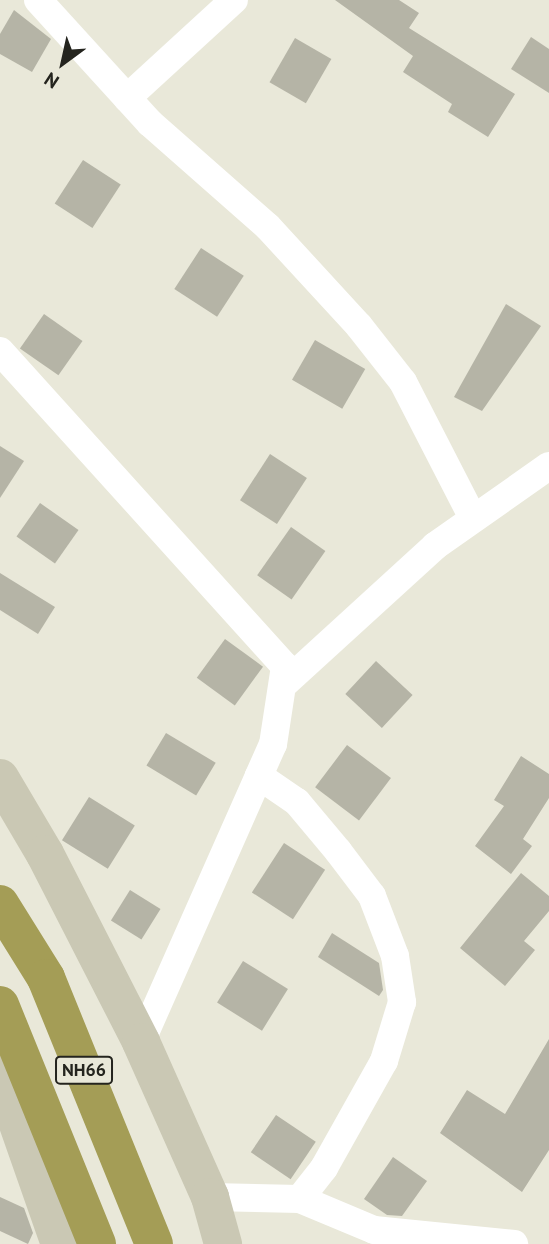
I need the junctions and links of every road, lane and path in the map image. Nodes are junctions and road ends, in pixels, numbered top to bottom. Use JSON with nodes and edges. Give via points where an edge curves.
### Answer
{"nodes":[{"id":1,"x":38,"y":0,"type":"edge"},
{"id":2,"x":234,"y":0,"type":"edge"},
{"id":3,"x":127,"y":98,"type":"junction"},
{"id":4,"x":0,"y":351,"type":"edge"},
{"id":5,"x":549,"y":466,"type":"edge"},
{"id":6,"x":473,"y":518,"type":"junction"},
{"id":7,"x":284,"y":685,"type":"junction"},
{"id":8,"x":259,"y":776,"type":"junction"},
{"id":9,"x":0,"y":778,"type":"edge"},
{"id":10,"x":0,"y":904,"type":"edge"},
{"id":11,"x":0,"y":1005,"type":"edge"},
{"id":12,"x":141,"y":1042,"type":"junction"},
{"id":13,"x":0,"y":1073,"type":"edge"},
{"id":14,"x":210,"y":1197,"type":"junction"},
{"id":15,"x":300,"y":1199,"type":"junction"},
{"id":16,"x":60,"y":1244,"type":"edge"},
{"id":17,"x":97,"y":1244,"type":"edge"},
{"id":18,"x":154,"y":1244,"type":"edge"},
{"id":19,"x":223,"y":1244,"type":"edge"},
{"id":20,"x":514,"y":1244,"type":"edge"}],
"edges":[{"from":1,"to":3,"type":"street"},
{"from":2,"to":3,"type":"street"},
{"from":3,"to":6,"type":"street","via":[[268,227],[359,326],[402,382]]},
{"from":4,"to":7,"type":"street","via":[[256,629],[285,666]]},
{"from":5,"to":6,"type":"street"},
{"from":6,"to":7,"type":"street","via":[[435,546]]},
{"from":7,"to":8,"type":"street","via":[[273,744]]},
{"from":8,"to":12,"type":"street"},
{"from":8,"to":15,"type":"street","via":[[297,802],[372,896],[395,956],[402,1002],[384,1061],[355,1119]]},
{"from":9,"to":12,"type":"street","via":[[45,854]]},
{"from":10,"to":18,"type":"highway","number":"NH66","via":[[46,978]]},
{"from":11,"to":17,"type":"highway","number":"NH66"},
{"from":12,"to":14,"type":"street"},
{"from":13,"to":16,"type":"street"},
{"from":14,"to":15,"type":"street"},
{"from":14,"to":19,"type":"street"},
{"from":15,"to":20,"type":"street","via":[[374,1230]]}]}
